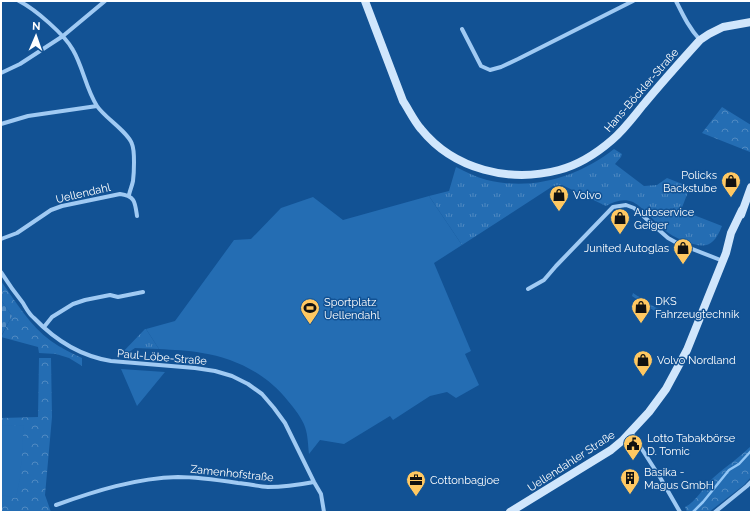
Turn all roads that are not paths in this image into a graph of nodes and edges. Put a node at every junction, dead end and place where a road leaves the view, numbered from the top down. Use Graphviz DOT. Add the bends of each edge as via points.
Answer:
graph roads {
  1 [pos="19,1"];
  2 [pos="106,1"];
  3 [pos="365,1"];
  4 [pos="633,1"];
  5 [pos="676,1"];
  6 [pos="751,22"];
  7 [pos="742,24"];
  8 [pos="751,28"];
  9 [pos="462,29"];
  10 [pos="63,36"];
  11 [pos="700,40"];
  12 [pos="1,73"];
  13 [pos="97,106"];
  14 [pos="1,124"];
  15 [pos="751,187"];
  16 [pos="129,195"];
  17 [pos="137,216"];
  18 [pos="1,239"];
  19 [pos="724,257"];
  20 [pos="1,272"];
  21 [pos="528,289"];
  22 [pos="143,292"];
  23 [pos="44,327"];
  24 [pos="631,432"];
  25 [pos="314,482"];
  26 [pos="751,482"];
  27 [pos="56,505"];
  28 [pos="324,512"];
  29 [pos="510,512"];
  30 [pos="680,512"];
  31 [pos="715,512"];
  1 -- 10 [label="street"];
  2 -- 10 [label="street"];
  3 -- 11 [label="street, Hans-Böckler-Straße" via="404,100 421,129 451,155 471,166 519,175 560,170 602,148 614,139"];
  4 -- 9 [label="street" via="518,59 490,70 481,66"];
  5 -- 11 [label="street" via="688,25"];
  6 -- 7 [label="street, Hans-Böckler-Straße"];
  7 -- 8 [label="street"];
  7 -- 11 [label="street, Hans-Böckler-Straße" via="723,27"];
  10 -- 12 [label="street" via="20,64"];
  10 -- 13 [label="street" via="73,50"];
  13 -- 14 [label="street" via="28,116"];
  13 -- 16 [label="street" via="132,144 133,179"];
  15 -- 19 [label="street, Uellendahler Straße" via="731,233"];
  16 -- 17 [label="street" via="134,201"];
  16 -- 18 [label="street, Uellendahl" via="120,194 62,206 51,210 17,233"];
  19 -- 21 [label="street" via="676,243 626,204 613,207 544,280"];
  19 -- 24 [label="street, Uellendahler Straße" via="687,350 672,380 650,412"];
  20 -- 23 [label="street" via="33,317"];
  22 -- 23 [label="street" via="118,297 110,295 73,304 52,317"];
  23 -- 25 [label="street, Paul-Löbe-Straße" via="61,342 88,356 111,361 208,370 232,376 248,384 262,394 285,423"];
  24 -- 29 [label="street, Uellendahler Straße" via="611,450"];
  24 -- 30 [label="street"];
  25 -- 27 [label="street, Zamenhofstraße" via="267,487 178,477 124,484"];
  25 -- 28 [label="street, Paul-Löbe-Straße" via="321,494"];
  26 -- 31 [label="street"];
}
